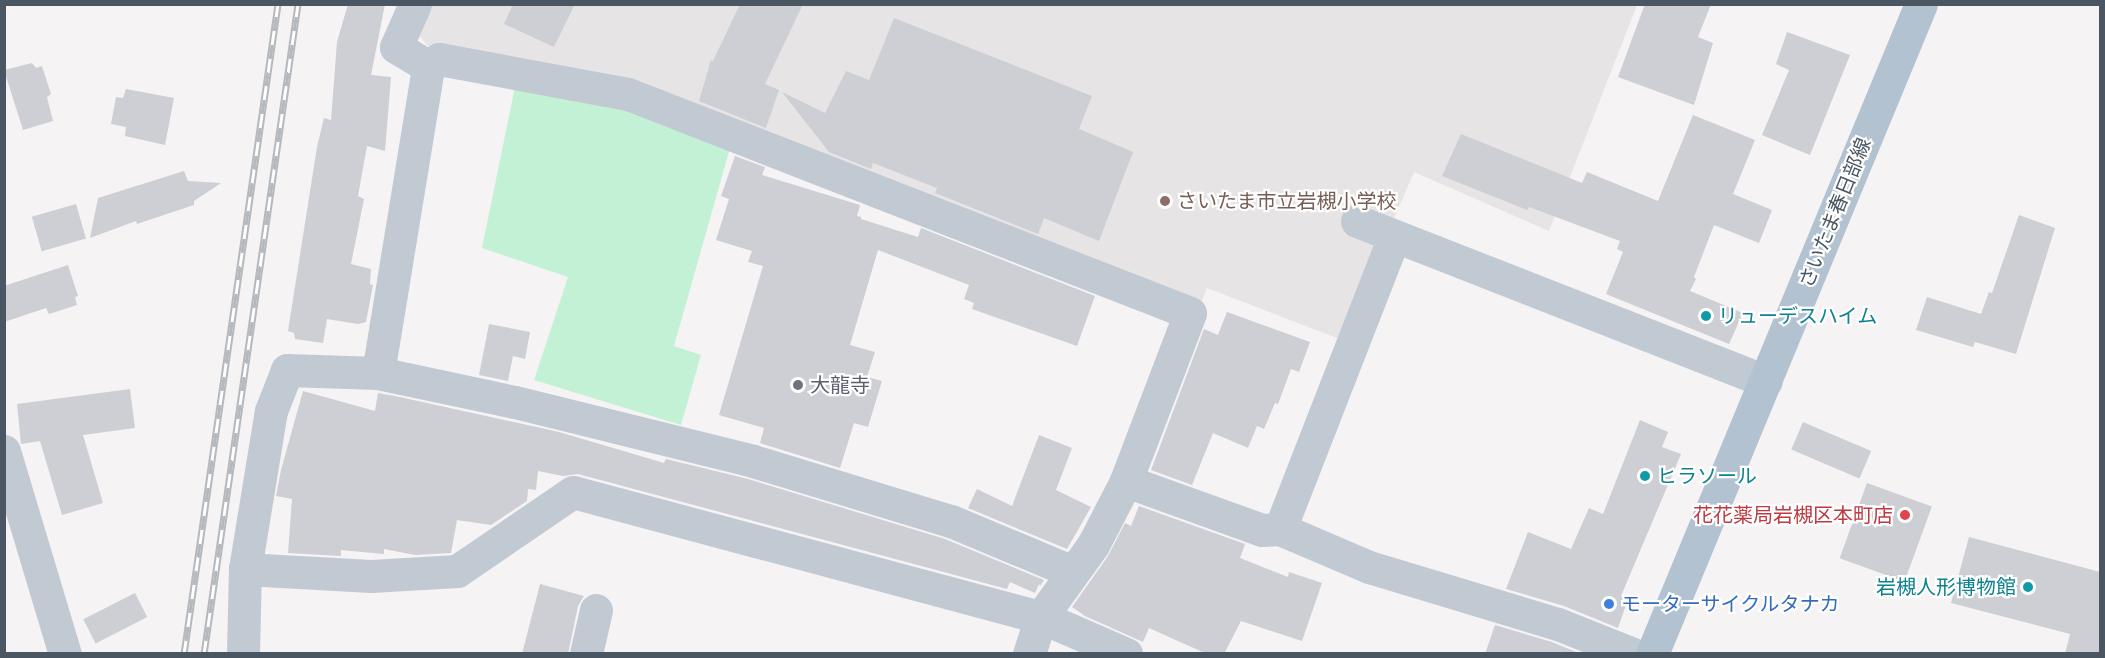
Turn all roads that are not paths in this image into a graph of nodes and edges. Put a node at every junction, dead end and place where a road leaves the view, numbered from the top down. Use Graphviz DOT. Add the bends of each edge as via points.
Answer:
graph roads {
  1 [pos="415,4"];
  2 [pos="1921,4"];
  3 [pos="428,66"];
  4 [pos="1357,221"];
  5 [pos="1394,236"];
  6 [pos="378,373"];
  7 [pos="1766,381"];
  8 [pos="4,451"];
  9 [pos="1126,481"];
  10 [pos="1280,529"];
  11 [pos="245,569"];
  12 [pos="1073,572"];
  13 [pos="596,610"];
  14 [pos="1041,617"];
  15 [pos="65,654"];
  16 [pos="243,654"];
  17 [pos="586,654"];
  18 [pos="1029,654"];
  19 [pos="1126,654"];
  20 [pos="1633,654"];
  21 [pos="1653,654"];
  1 -- 3 [label="street" via="396,47"];
  2 -- 7 [label="main road, さいたま春日部線"];
  3 -- 6 [label="street"];
  3 -- 9 [label="street" via="439,59 628,94 1191,313"];
  4 -- 5 [label="street"];
  5 -- 7 [label="street"];
  5 -- 10 [label="street"];
  6 -- 11 [label="street" via="287,370 271,411"];
  6 -- 12 [label="street" via="515,402 753,461 951,521"];
  7 -- 21 [label="main road, さいたま春日部線"];
  8 -- 15 [label="street"];
  9 -- 10 [label="street" via="1262,530"];
  9 -- 12 [label="street" via="1093,545"];
  10 -- 20 [label="street" via="1369,567 1558,624"];
  11 -- 14 [label="street" via="371,576 457,571 573,492"];
  11 -- 16 [label="street"];
  12 -- 14 [label="street"];
  13 -- 17 [label="street"];
  14 -- 18 [label="street"];
  14 -- 19 [label="street"];
}
